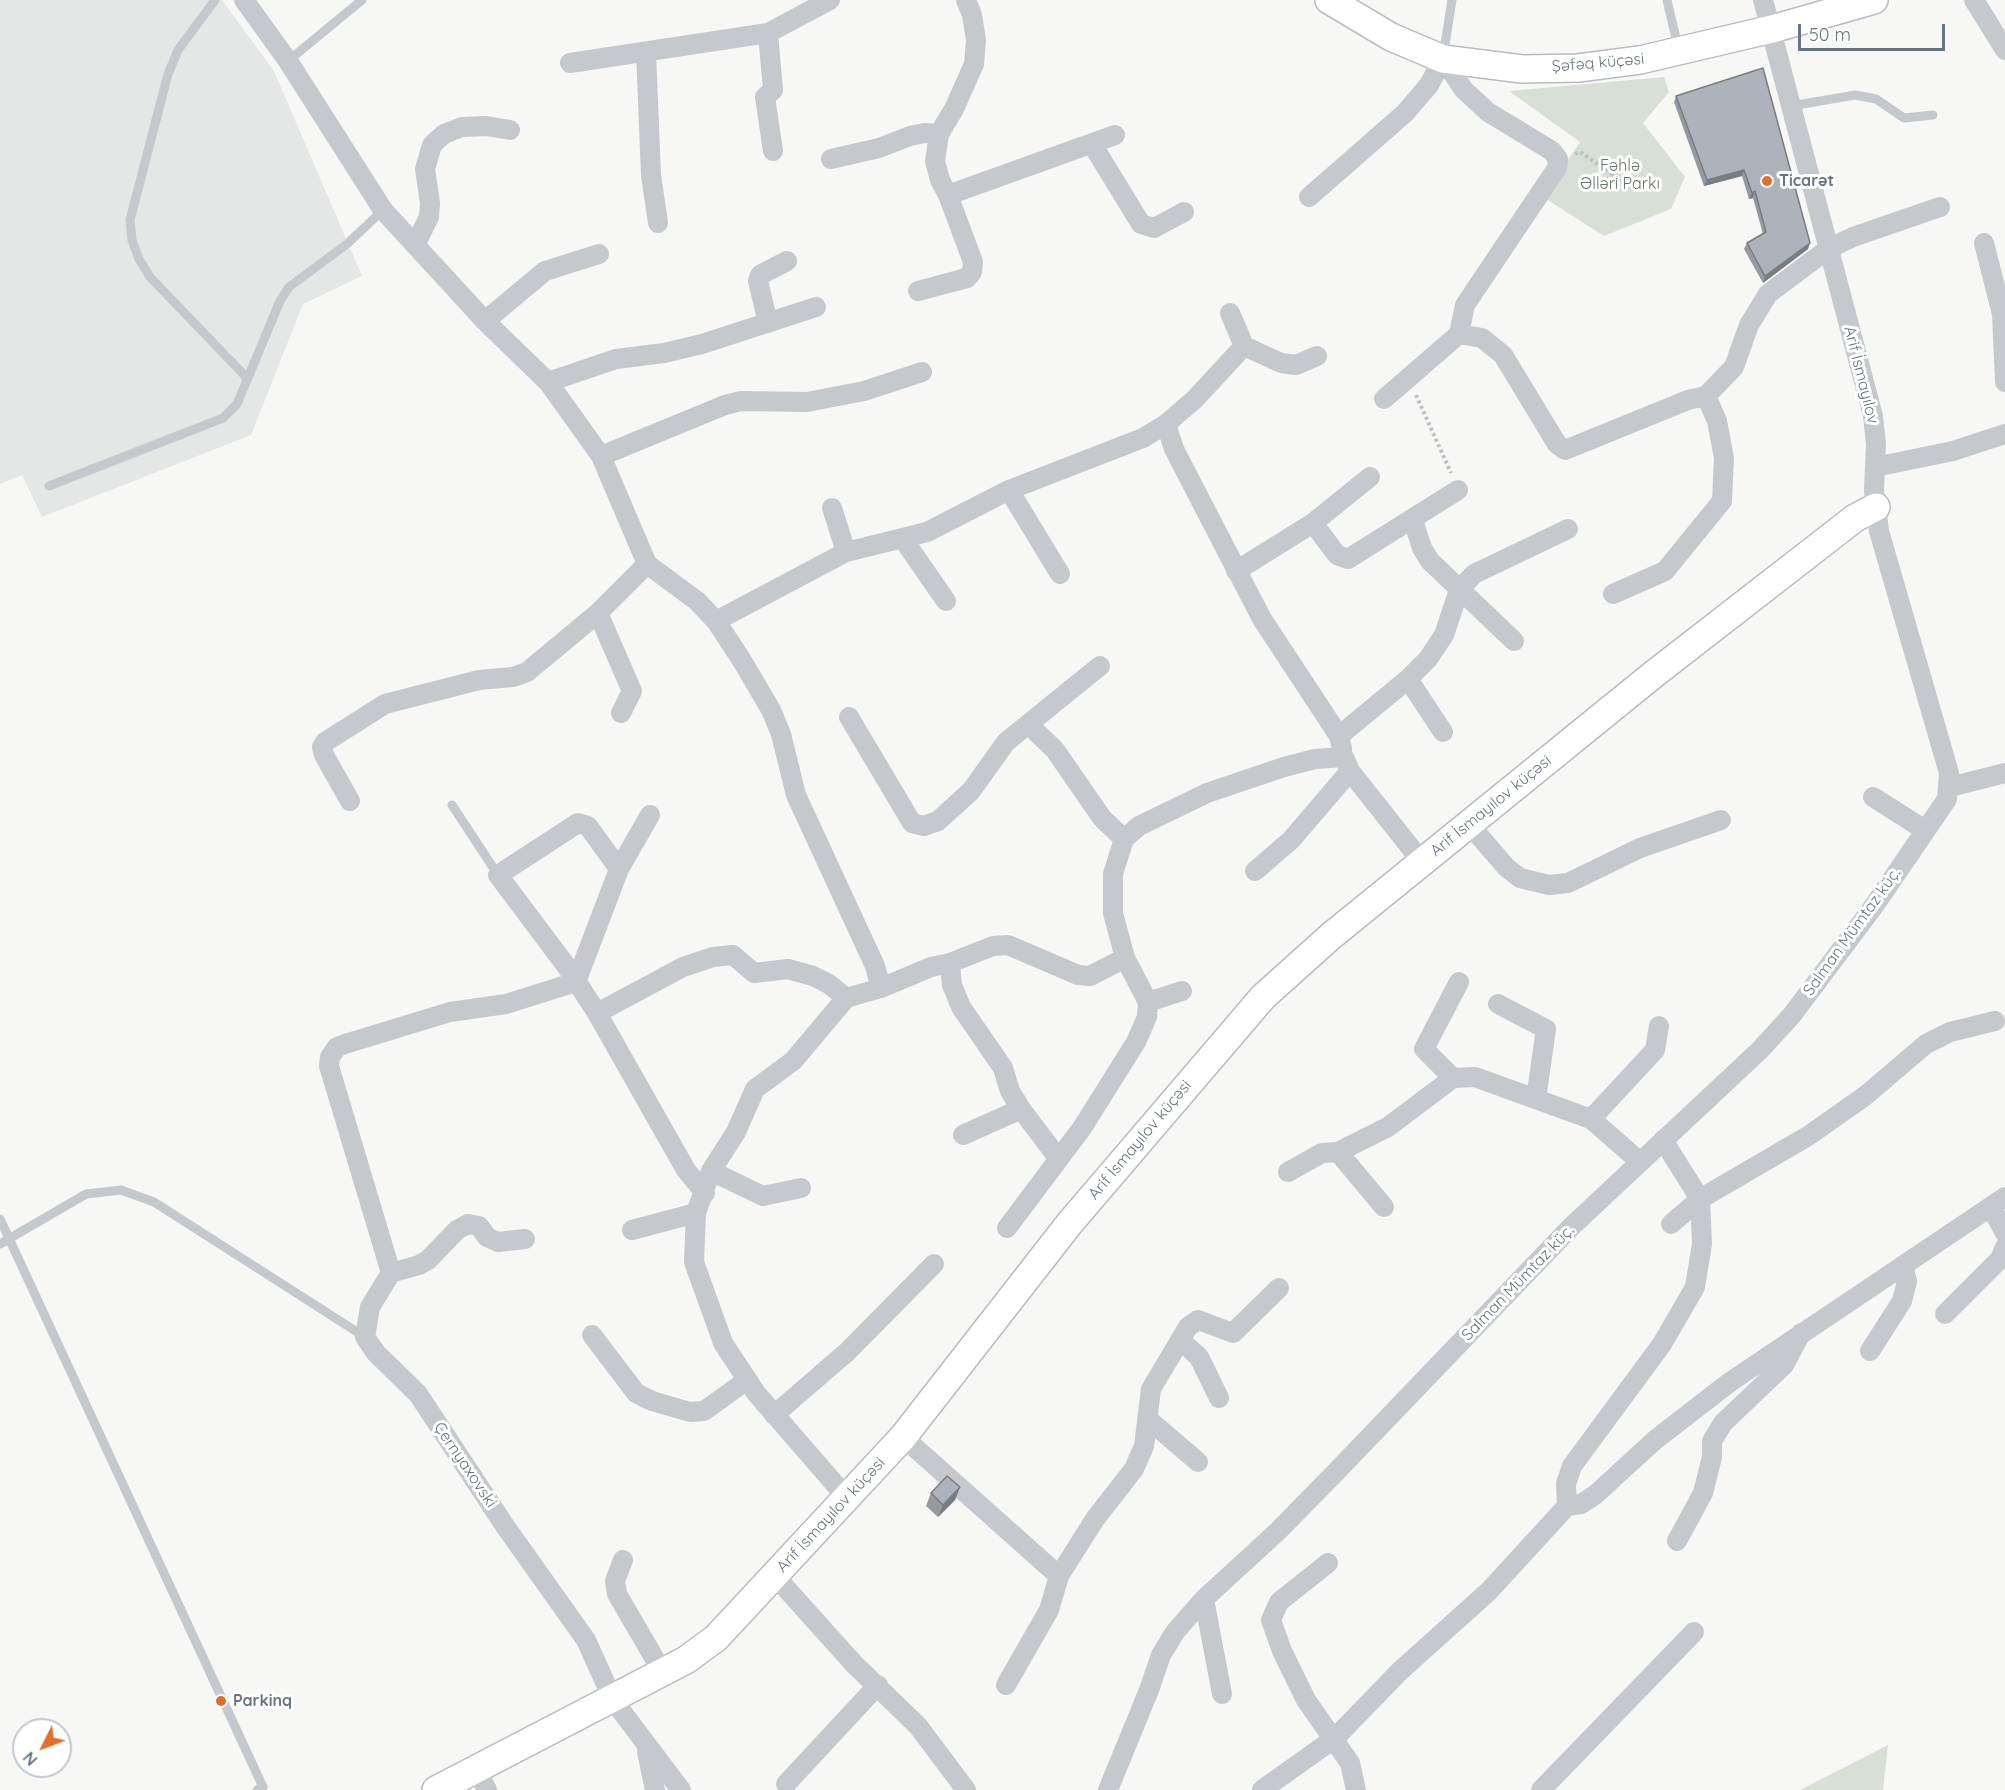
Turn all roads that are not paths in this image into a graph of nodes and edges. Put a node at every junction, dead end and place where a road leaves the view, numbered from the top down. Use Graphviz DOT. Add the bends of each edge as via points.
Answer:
graph roads {
  1 [pos="215,0"];
  2 [pos="244,0"];
  3 [pos="362,0"];
  4 [pos="830,0"];
  5 [pos="966,0"];
  6 [pos="1329,0"];
  7 [pos="1452,0"];
  8 [pos="1667,0"];
  9 [pos="1763,0"];
  10 [pos="1874,0"];
  11 [pos="1974,0"];
  12 [pos="1772,29"];
  13 [pos="768,33"];
  14 [pos="2005,50"];
  15 [pos="646,52"];
  16 [pos="1680,52"];
  17 [pos="1443,59"];
  18 [pos="288,62"];
  19 [pos="570,63"];
  20 [pos="1791,106"];
  21 [pos="1933,115"];
  22 [pos="510,130"];
  23 [pos="939,134"];
  24 [pos="1115,135"];
  25 [pos="1092,144"];
  26 [pos="773,151"];
  27 [pos="831,159"];
  28 [pos="948,195"];
  29 [pos="1309,197"];
  30 [pos="1940,207"];
  31 [pos="383,210"];
  32 [pos="1184,212"];
  33 [pos="658,223"];
  34 [pos="1984,243"];
  35 [pos="415,245"];
  36 [pos="1828,249"];
  37 [pos="599,254"];
  38 [pos="787,261"];
  39 [pos="918,291"];
  40 [pos="816,307"];
  41 [pos="1230,313"];
  42 [pos="486,321"];
  43 [pos="768,323"];
  44 [pos="1459,334"];
  45 [pos="1244,346"];
  46 [pos="1317,356"];
  47 [pos="922,372"];
  48 [pos="247,378"];
  49 [pos="548,382"];
  50 [pos="2005,382"];
  51 [pos="1706,396"];
  52 [pos="1384,399"];
  53 [pos="1166,424"];
  54 [pos="2005,434"];
  55 [pos="601,456"];
  56 [pos="1875,467"];
  57 [pos="1370,477"];
  58 [pos="49,486"];
  59 [pos="1009,490"];
  60 [pos="1458,490"];
  61 [pos="1876,507"];
  62 [pos="832,508"];
  63 [pos="1413,520"];
  64 [pos="1313,523"];
  65 [pos="1568,529"];
  66 [pos="903,539"];
  67 [pos="846,552"];
  68 [pos="647,564"];
  69 [pos="1236,571"];
  70 [pos="1060,574"];
  71 [pos="1459,590"];
  72 [pos="1613,594"];
  73 [pos="946,601"];
  74 [pos="598,613"];
  75 [pos="716,621"];
  76 [pos="1514,641"];
  77 [pos="1100,666"];
  78 [pos="1408,679"];
  79 [pos="621,713"];
  80 [pos="849,717"];
  81 [pos="1028,724"];
  82 [pos="1443,732"];
  83 [pos="1339,736"];
  84 [pos="1347,764"];
  85 [pos="2005,773"];
  86 [pos="1950,788"];
  87 [pos="1873,797"];
  88 [pos="350,801"];
  89 [pos="452,805"];
  90 [pos="650,815"];
  91 [pos="1721,820"];
  92 [pos="1470,824"];
  93 [pos="1925,830"];
  94 [pos="1124,839"];
  95 [pos="1422,862"];
  96 [pos="619,869"];
  97 [pos="1255,871"];
  98 [pos="498,875"];
  99 [pos="1125,958"];
  100 [pos="950,963"];
  101 [pos="576,982"];
  102 [pos="1459,982"];
  103 [pos="881,988"];
  104 [pos="1182,991"];
  105 [pos="846,998"];
  106 [pos="1148,1002"];
  107 [pos="1498,1004"];
  108 [pos="597,1013"];
  109 [pos="1995,1020"];
  110 [pos="1659,1026"];
  111 [pos="1453,1078"];
  112 [pos="1536,1099"];
  113 [pos="1022,1109"];
  114 [pos="1591,1119"];
  115 [pos="963,1135"];
  116 [pos="1663,1140"];
  117 [pos="1338,1152"];
  118 [pos="1058,1158"];
  119 [pos="1639,1161"];
  120 [pos="711,1171"];
  121 [pos="1288,1172"];
  122 [pos="801,1188"];
  123 [pos="705,1193"];
  124 [pos="1700,1199"];
  125 [pos="1998,1202"];
  126 [pos="1384,1207"];
  127 [pos="696,1213"];
  128 [pos="0,1219"];
  129 [pos="1671,1224"];
  130 [pos="1006,1228"];
  131 [pos="632,1230"];
  132 [pos="2005,1233"];
  133 [pos="9,1239"];
  134 [pos="525,1239"];
  135 [pos="0,1244"];
  136 [pos="2005,1247"];
  137 [pos="934,1264"];
  138 [pos="1903,1266"];
  139 [pos="391,1273"];
  140 [pos="1279,1288"];
  141 [pos="1945,1314"];
  142 [pos="1802,1330"];
  143 [pos="592,1335"];
  144 [pos="365,1337"];
  145 [pos="1180,1340"];
  146 [pos="1870,1351"];
  147 [pos="747,1380"];
  148 [pos="1219,1398"];
  149 [pos="774,1415"];
  150 [pos="1148,1419"];
  151 [pos="903,1437"];
  152 [pos="1198,1461"];
  153 [pos="847,1498"];
  154 [pos="1567,1506"];
  155 [pos="1677,1541"];
  156 [pos="622,1560"];
  157 [pos="1328,1563"];
  158 [pos="776,1576"];
  159 [pos="1059,1576"];
  160 [pos="1204,1599"];
  161 [pos="1694,1632"];
  162 [pos="663,1673"];
  163 [pos="878,1685"];
  164 [pos="1006,1685"];
  165 [pos="1222,1694"];
  166 [pos="613,1700"];
  167 [pos="1335,1738"];
  168 [pos="646,1745"];
  169 [pos="482,1780"];
  170 [pos="786,1784"];
  171 [pos="261,1789"];
  172 [pos="436,1790"];
  173 [pos="655,1790"];
  174 [pos="681,1790"];
  175 [pos="966,1790"];
  176 [pos="1108,1790"];
  177 [pos="1262,1790"];
  178 [pos="1356,1790"];
  179 [pos="1541,1790"];
  1 -- 48 [label="lane" via="178,50 168,74 130,219 132,240 150,277"];
  2 -- 18 [label="street"];
  3 -- 18 [label="lane"];
  4 -- 13 [label="street"];
  5 -- 23 [label="street" via="976,40 974,64"];
  6 -- 17 [label="street, Şəfəq küçəsi" via="1391,38"];
  7 -- 17 [label="lane"];
  8 -- 16 [label="lane"];
  9 -- 12 [label="street, Arif İsmayılov"];
  10 -- 12 [label="street, Şəfəq küçəsi"];
  11 -- 14 [label="street"];
  12 -- 16 [label="street, Şəfəq küçəsi"];
  12 -- 20 [label="street, Arif İsmayılov"];
  13 -- 15 [label="street"];
  13 -- 26 [label="street" via="773,90 765,97"];
  15 -- 19 [label="street"];
  15 -- 33 [label="street" via="651,175"];
  16 -- 17 [label="street, Şəfəq küçəsi" via="1578,68 1522,69"];
  17 -- 29 [label="street" via="1429,85 1405,113"];
  17 -- 44 [label="street" via="1464,90 1488,112 1552,151 1558,159 1557,168 1465,305"];
  18 -- 31 [label="street"];
  20 -- 21 [label="lane" via="1855,95 1876,99 1904,118"];
  20 -- 36 [label="street, Arif İsmayılov"];
  22 -- 35 [label="street" via="462,127 444,134 432,146 425,169 429,217"];
  23 -- 27 [label="street" via="910,136"];
  23 -- 28 [label="street" via="935,161"];
  24 -- 25 [label="street"];
  25 -- 28 [label="street"];
  25 -- 32 [label="street" via="1141,224 1154,228"];
  28 -- 39 [label="street" via="973,262 972,272 967,278"];
  30 -- 36 [label="street"];
  31 -- 35 [label="street"];
  31 -- 48 [label="lane" via="347,244 290,287 280,301"];
  34 -- 50 [label="street" via="2002,314"];
  35 -- 42 [label="street"];
  36 -- 51 [label="street" via="1767,294 1749,325 1734,367"];
  36 -- 56 [label="street, Arif İsmayılov" via="1873,416"];
  37 -- 42 [label="street" via="545,272"];
  38 -- 43 [label="street" via="760,274 758,281"];
  40 -- 43 [label="street"];
  41 -- 45 [label="street"];
  42 -- 49 [label="street"];
  43 -- 49 [label="street" via="664,353 616,359"];
  44 -- 51 [label="street" via="1482,338 1503,355 1557,444 1565,450"];
  44 -- 52 [label="street"];
  45 -- 46 [label="street" via="1281,363 1296,365"];
  45 -- 53 [label="street"];
  47 -- 55 [label="street" via="864,391 807,402 741,401"];
  48 -- 58 [label="lane" via="237,404 223,418"];
  49 -- 55 [label="street"];
  51 -- 72 [label="street" via="1718,421 1724,459 1722,501 1665,571"];
  53 -- 59 [label="street" via="1143,438"];
  53 -- 69 [label="street" via="1174,449"];
  54 -- 56 [label="street" via="1953,451"];
  55 -- 68 [label="street"];
  56 -- 61 [label="street, Arif İsmayılov"];
  57 -- 64 [label="street"];
  59 -- 66 [label="street" via="927,532"];
  59 -- 70 [label="street"];
  60 -- 63 [label="street"];
  61 -- 86 [label="street, Arif İsmayılov" via="1879,531 1949,773"];
  61 -- 92 [label="street, Arif İsmayılov küçəsi" via="1855,518 1740,606"];
  62 -- 67 [label="street"];
  63 -- 64 [label="street" via="1348,559 1337,555"];
  63 -- 71 [label="street" via="1430,561"];
  64 -- 69 [label="street"];
  65 -- 71 [label="street" via="1474,574"];
  66 -- 67 [label="street"];
  66 -- 73 [label="street"];
  67 -- 75 [label="street"];
  68 -- 74 [label="street"];
  68 -- 75 [label="street"];
  69 -- 83 [label="street" via="1279,647"];
  71 -- 76 [label="street"];
  71 -- 78 [label="street" via="1444,635"];
  74 -- 79 [label="street" via="632,691"];
  74 -- 88 [label="street" via="527,672 385,704 325,742 324,755"];
  75 -- 103 [label="street" via="771,710 796,795 875,966"];
  77 -- 81 [label="street"];
  78 -- 82 [label="street"];
  78 -- 83 [label="street"];
  80 -- 81 [label="street" via="912,824 924,826 938,821 971,792 1006,742"];
  81 -- 94 [label="street" via="1054,750 1102,818"];
  83 -- 84 [label="street"];
  84 -- 94 [label="street" via="1315,759 1284,767 1207,793 1140,826"];
  84 -- 95 [label="street"];
  84 -- 97 [label="street" via="1291,840"];
  85 -- 86 [label="street"];
  86 -- 93 [label="street, Salman Mümtaz küç." via="1947,799"];
  87 -- 93 [label="street"];
  89 -- 98 [label="lane"];
  90 -- 96 [label="street"];
  91 -- 92 [label="street" via="1640,848 1568,883 1550,885 1520,878"];
  92 -- 95 [label="street, Arif İsmayılov küçəsi"];
  93 -- 116 [label="street, Salman Mümtaz küç." via="1792,1015 1745,1065"];
  94 -- 99 [label="street" via="1113,874 1113,913"];
  95 -- 151 [label="street, Arif İsmayılov küçəsi" via="1263,997 1069,1224"];
  96 -- 98 [label="street" via="588,826 578,823"];
  96 -- 101 [label="street"];
  98 -- 101 [label="street"];
  99 -- 100 [label="street" via="1089,976 1008,945 993,946"];
  99 -- 106 [label="street"];
  100 -- 103 [label="street"];
  100 -- 113 [label="street" via="952,985 961,1007 1004,1068 1010,1091"];
  101 -- 108 [label="street"];
  101 -- 139 [label="street" via="506,1004 450,1012 345,1044 330,1057 329,1066"];
  102 -- 111 [label="street" via="1424,1049"];
  103 -- 105 [label="street"];
  104 -- 106 [label="street"];
  105 -- 108 [label="street" via="813,976 788,969 754,973 732,955 683,967"];
  105 -- 120 [label="street" via="793,1061 755,1089 736,1132"];
  106 -- 118 [label="street" via="1147,1017 1136,1042 1082,1128"];
  107 -- 112 [label="street" via="1546,1029"];
  108 -- 123 [label="street" via="686,1170"];
  109 -- 124 [label="street" via="1950,1032 1926,1044 1865,1096 1808,1136"];
  110 -- 114 [label="street" via="1654,1050"];
  111 -- 112 [label="street" via="1475,1077"];
  111 -- 117 [label="street" via="1388,1127"];
  112 -- 114 [label="street"];
  113 -- 115 [label="street"];
  113 -- 118 [label="street"];
  114 -- 119 [label="street"];
  116 -- 119 [label="street, Salman Mümtaz küç."];
  116 -- 124 [label="street"];
  117 -- 121 [label="street" via="1322,1153"];
  117 -- 126 [label="street"];
  118 -- 130 [label="street"];
  119 -- 160 [label="street, Salman Mümtaz küç." via="1277,1532"];
  120 -- 122 [label="street" via="762,1196"];
  120 -- 123 [label="street"];
  123 -- 127 [label="street"];
  124 -- 129 [label="street"];
  124 -- 154 [label="street" via="1702,1244 1695,1287 1662,1344 1572,1466 1566,1484"];
  125 -- 132 [label="street"];
  125 -- 138 [label="street"];
  127 -- 131 [label="street"];
  127 -- 147 [label="street" via="694,1262 723,1343"];
  128 -- 133 [label="lane"];
  133 -- 135 [label="lane"];
  133 -- 144 [label="lane" via="86,1194 120,1190 154,1202"];
  133 -- 171 [label="lane"];
  134 -- 139 [label="street" via="498,1242 487,1237 479,1226 468,1224 428,1260"];
  136 -- 141 [label="street" via="2000,1259"];
  137 -- 149 [label="street" via="847,1352"];
  138 -- 142 [label="street"];
  138 -- 146 [label="street" via="1907,1281 1902,1301"];
  139 -- 144 [label="street" via="370,1306"];
  140 -- 145 [label="street" via="1233,1333 1198,1320"];
  142 -- 154 [label="street" via="1655,1440 1595,1495 1581,1504"];
  142 -- 155 [label="street" via="1784,1365 1723,1423 1712,1442 1702,1493"];
  143 -- 147 [label="street" via="636,1393 651,1401 690,1412 704,1411"];
  144 -- 166 [label="street, Çernyaxovski" via="418,1394 586,1640"];
  145 -- 148 [label="street" via="1199,1357"];
  145 -- 150 [label="street" via="1152,1389"];
  147 -- 149 [label="street"];
  149 -- 153 [label="street"];
  150 -- 152 [label="street"];
  150 -- 159 [label="street" via="1144,1446 1134,1469 1095,1519"];
  151 -- 153 [label="street, Arif İsmayılov küçəsi"];
  151 -- 159 [label="street"];
  153 -- 158 [label="street, Arif İsmayılov küçəsi"];
  154 -- 167 [label="street" via="1489,1591 1400,1671"];
  156 -- 162 [label="street" via="615,1581 617,1594"];
  157 -- 167 [label="street" via="1279,1602 1272,1620 1306,1700"];
  158 -- 162 [label="street, Arif İsmayılov küçəsi" via="716,1638"];
  158 -- 163 [label="street" via="854,1664"];
  159 -- 164 [label="street" via="1049,1610"];
  160 -- 165 [label="street"];
  160 -- 176 [label="street, Salman Mümtaz küç." via="1161,1655"];
  161 -- 179 [label="street"];
  162 -- 166 [label="street, Arif İsmayılov küçəsi"];
  163 -- 170 [label="street"];
  163 -- 175 [label="street" via="918,1726"];
  166 -- 168 [label="street, Çernyaxovski"];
  166 -- 169 [label="street, Arif İsmayılov küçəsi"];
  167 -- 177 [label="street"];
  167 -- 178 [label="street" via="1350,1763"];
  168 -- 173 [label="street"];
  168 -- 174 [label="street, Çernyaxovski"];
  169 -- 172 [label="street, Arif İsmayılov küçəsi"];
}
